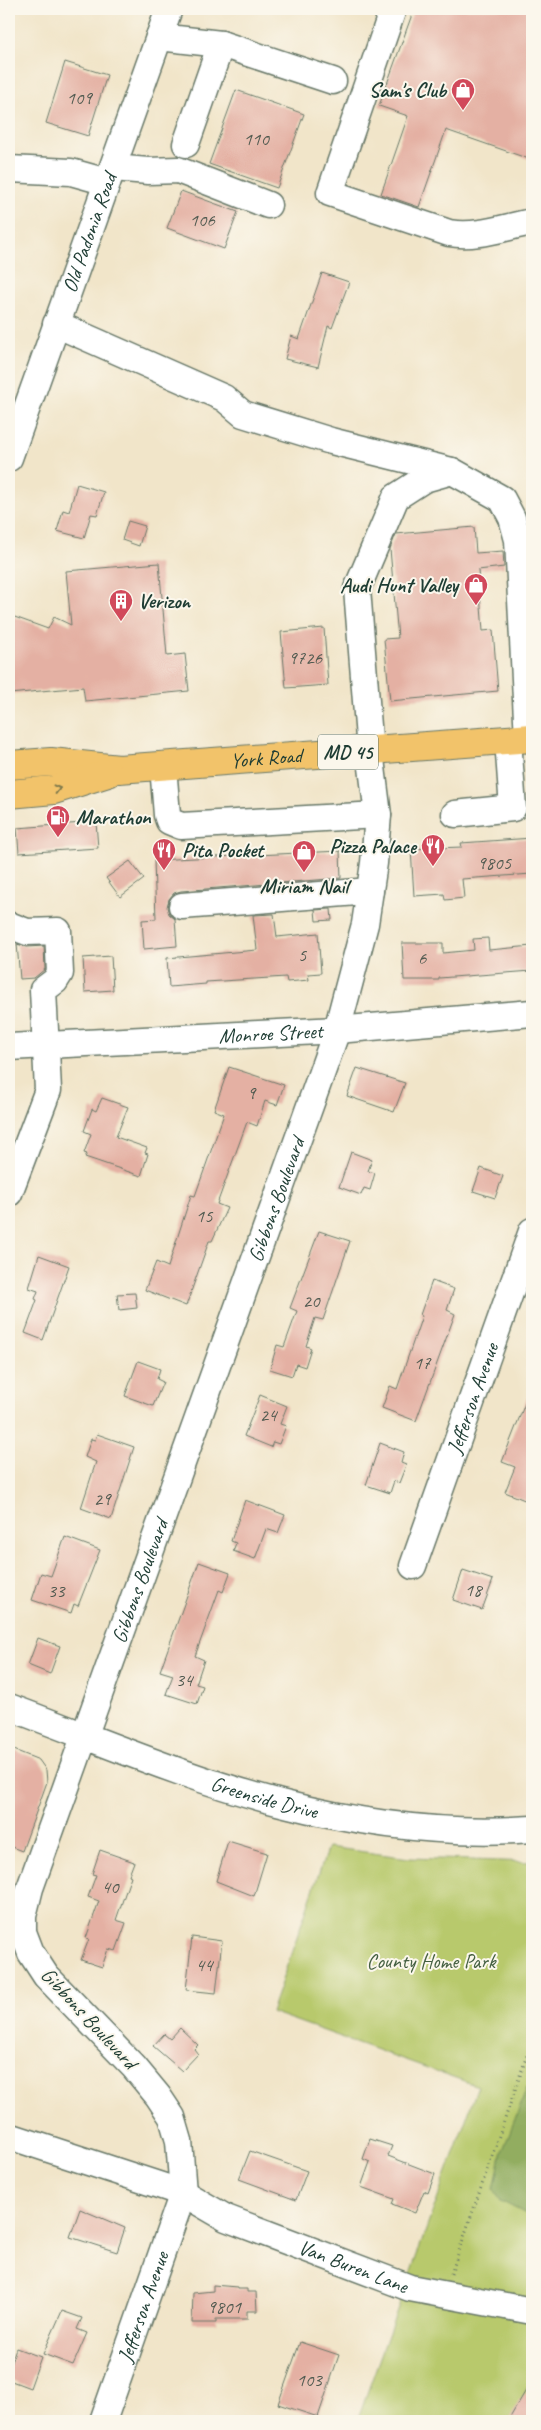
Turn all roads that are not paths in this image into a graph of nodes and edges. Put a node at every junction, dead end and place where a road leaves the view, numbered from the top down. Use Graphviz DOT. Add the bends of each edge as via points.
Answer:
graph roads {
  1 [pos="169,9"];
  2 [pos="392,9"];
  3 [pos="159,36"];
  4 [pos="220,44"];
  5 [pos="333,81"];
  6 [pos="186,144"];
  7 [pos="9,169"];
  8 [pos="110,175"];
  9 [pos="268,205"];
  10 [pos="532,222"];
  11 [pos="56,324"];
  12 [pos="9,458"];
  13 [pos="452,471"];
  14 [pos="523,739"];
  15 [pos="370,751"];
  16 [pos="9,765"];
  17 [pos="163,766"];
  18 [pos="119,769"];
  19 [pos="9,794"];
  20 [pos="522,807"];
  21 [pos="455,814"];
  22 [pos="378,815"];
  23 [pos="370,892"];
  24 [pos="182,906"];
  25 [pos="9,924"];
  26 [pos="532,1012"];
  27 [pos="337,1030"];
  28 [pos="9,1047"];
  29 [pos="47,1047"];
  30 [pos="9,1193"];
  31 [pos="532,1231"];
  32 [pos="413,1566"];
  33 [pos="9,1707"];
  34 [pos="85,1735"];
  35 [pos="532,1829"];
  36 [pos="9,2136"];
  37 [pos="183,2193"];
  38 [pos="532,2311"];
  39 [pos="103,2421"];
  1 -- 3 [label="street, Old Padonia Road"];
  2 -- 10 [label="street" via="330,193 464,236"];
  3 -- 4 [label="street"];
  3 -- 8 [label="street, Old Padonia Road"];
  4 -- 5 [label="street"];
  4 -- 6 [label="street"];
  7 -- 8 [label="street"];
  8 -- 9 [label="street" via="178,170"];
  8 -- 11 [label="street, Old Padonia Road"];
  11 -- 12 [label="street, Old Padonia Road"];
  11 -- 13 [label="street" via="224,398 243,414 331,441"];
  13 -- 14 [label="street" via="502,499 518,540"];
  13 -- 15 [label="street, Gibbons Boulevard" via="424,479 396,497 357,589"];
  14 -- 15 [label="main road, York Road / MD 45"];
  14 -- 20 [label="street"];
  15 -- 17 [label="main road, York Road / MD 45"];
  15 -- 22 [label="street, Gibbons Boulevard"];
  16 -- 18 [label="main road, York Road / MD 45" via="51,762"];
  17 -- 18 [label="main road, York Road / MD 45"];
  17 -- 22 [label="street" via="167,815 169,821 181,826"];
  19 -- 18 [label="main road, York Road / MD 45, one-way" via="54,790"];
  20 -- 21 [label="street"];
  22 -- 23 [label="street, Gibbons Boulevard"];
  23 -- 24 [label="street"];
  23 -- 27 [label="street, Gibbons Boulevard" via="361,942"];
  25 -- 29 [label="street" via="27,932 58,931 60,973 43,990"];
  26 -- 27 [label="street, Monroe Street"];
  27 -- 29 [label="street, Monroe Street"];
  27 -- 34 [label="street, Gibbons Boulevard"];
  28 -- 29 [label="street, Monroe Street"];
  29 -- 30 [label="street" via="48,1090"];
  31 -- 32 [label="street, Jefferson Avenue"];
  33 -- 34 [label="street, Greenside Drive"];
  34 -- 35 [label="street, Greenside Drive" via="249,1794 319,1812 410,1826"];
  34 -- 37 [label="street, Gibbons Boulevard" via="30,1888 23,1916 23,1932 31,1953 46,1976 134,2067 172,2117 179,2141"];
  36 -- 37 [label="street"];
  37 -- 38 [label="street, Van Buren Lane" via="226,2218 410,2288"];
  37 -- 39 [label="street, Jefferson Avenue"];
}
